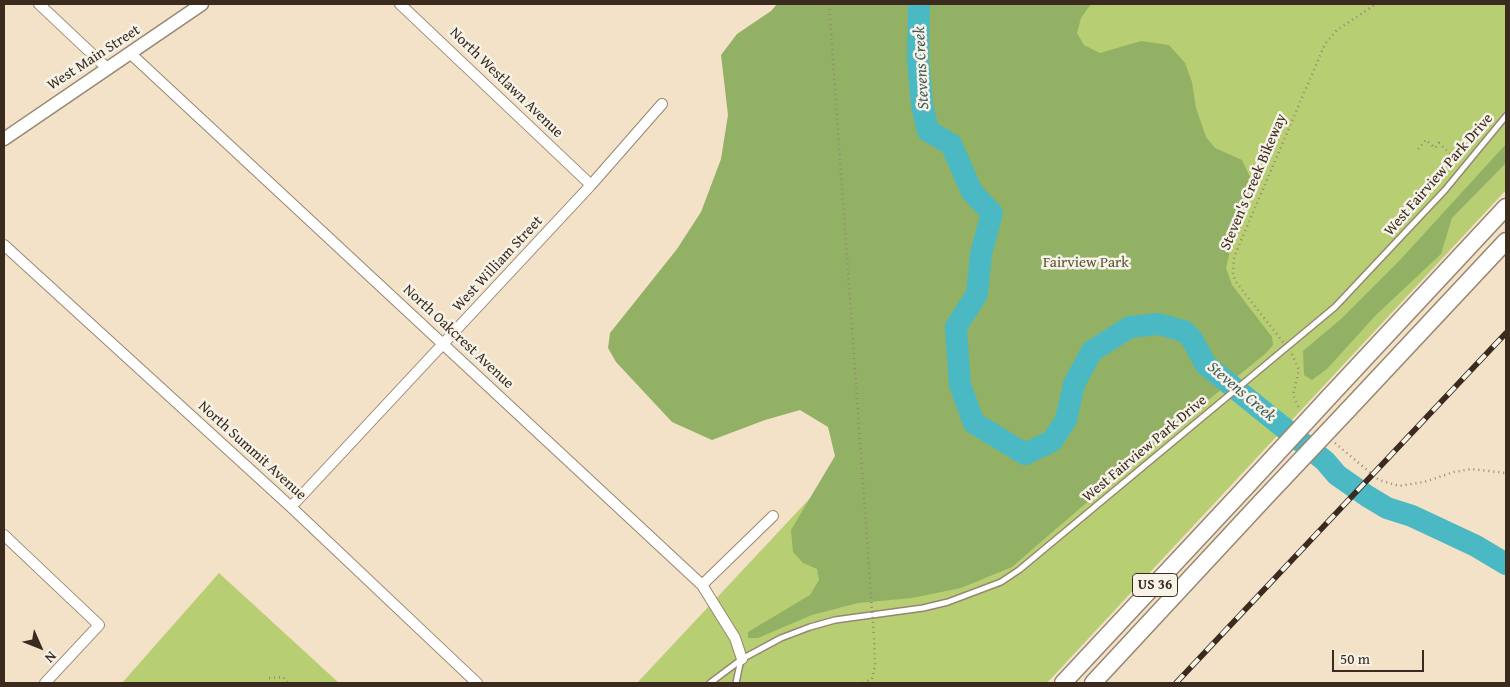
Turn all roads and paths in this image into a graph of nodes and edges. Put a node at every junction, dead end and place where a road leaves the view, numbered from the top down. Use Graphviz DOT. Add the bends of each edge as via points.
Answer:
graph roads {
  1 [pos="39,4"];
  2 [pos="202,4"];
  3 [pos="400,4"];
  4 [pos="829,4"];
  5 [pos="1376,4"];
  6 [pos="132,54"];
  7 [pos="108,69"];
  8 [pos="662,104"];
  9 [pos="1506,116"];
  10 [pos="4,139"];
  11 [pos="1418,149"];
  12 [pos="1465,167"];
  13 [pos="591,185"];
  14 [pos="1506,207"];
  15 [pos="1506,241"];
  16 [pos="4,245"];
  17 [pos="444,344"];
  18 [pos="1287,348"];
  19 [pos="1304,414"];
  20 [pos="1329,437"];
  21 [pos="1506,473"];
  22 [pos="291,507"];
  23 [pos="773,516"];
  24 [pos="4,534"];
  25 [pos="702,585"];
  26 [pos="742,659"];
  27 [pos="269,678"];
  28 [pos="45,683"];
  29 [pos="288,683"];
  30 [pos="477,683"];
  31 [pos="710,683"];
  32 [pos="736,683"];
  33 [pos="863,683"];
  34 [pos="1063,683"];
  35 [pos="1093,683"];
  1 -- 7 [label="street"];
  2 -- 6 [label="street, West Main Street"];
  3 -- 13 [label="street, North Westlawn Avenue"];
  4 -- 33 [label="path, bridge" via="874,636 872,679"];
  5 -- 18 [label="path, Steven's Creek Bikeway" via="1337,30 1325,44 1234,257 1236,282"];
  6 -- 7 [label="street, West Main Street"];
  6 -- 17 [label="street, North Oakcrest Avenue"];
  7 -- 10 [label="street, West Main Street"];
  8 -- 13 [label="street, West William Street"];
  9 -- 12 [label="lane, West Fairview Park Drive"];
  11 -- 12 [label="path" via="1426,140 1435,148 1439,144"];
  12 -- 18 [label="lane, West Fairview Park Drive" via="1358,284"];
  13 -- 17 [label="street, West William Street"];
  14 -- 34 [label="main road, US 36, bridge"];
  15 -- 35 [label="main road, US 36, bridge"];
  16 -- 22 [label="street, North Summit Avenue"];
  17 -- 22 [label="street, West William Street"];
  17 -- 25 [label="street, North Oakcrest Avenue"];
  18 -- 19 [label="path, Steven's Creek Bikeway" via="1299,370 1294,388 1295,402"];
  18 -- 26 [label="lane, West Fairview Park Drive" via="1001,582 931,606 835,620 810,627"];
  20 -- 21 [label="path" via="1379,480 1399,486 1471,469"];
  22 -- 30 [label="street, North Summit Avenue"];
  23 -- 25 [label="street"];
  24 -- 28 [label="street" via="99,625"];
  25 -- 26 [label="street, North Oakcrest Avenue" via="735,638"];
  26 -- 31 [label="lane, West Fairview Park Drive"];
  26 -- 32 [label="lane"];
  27 -- 29 [label="path" via="284,677"];
}
